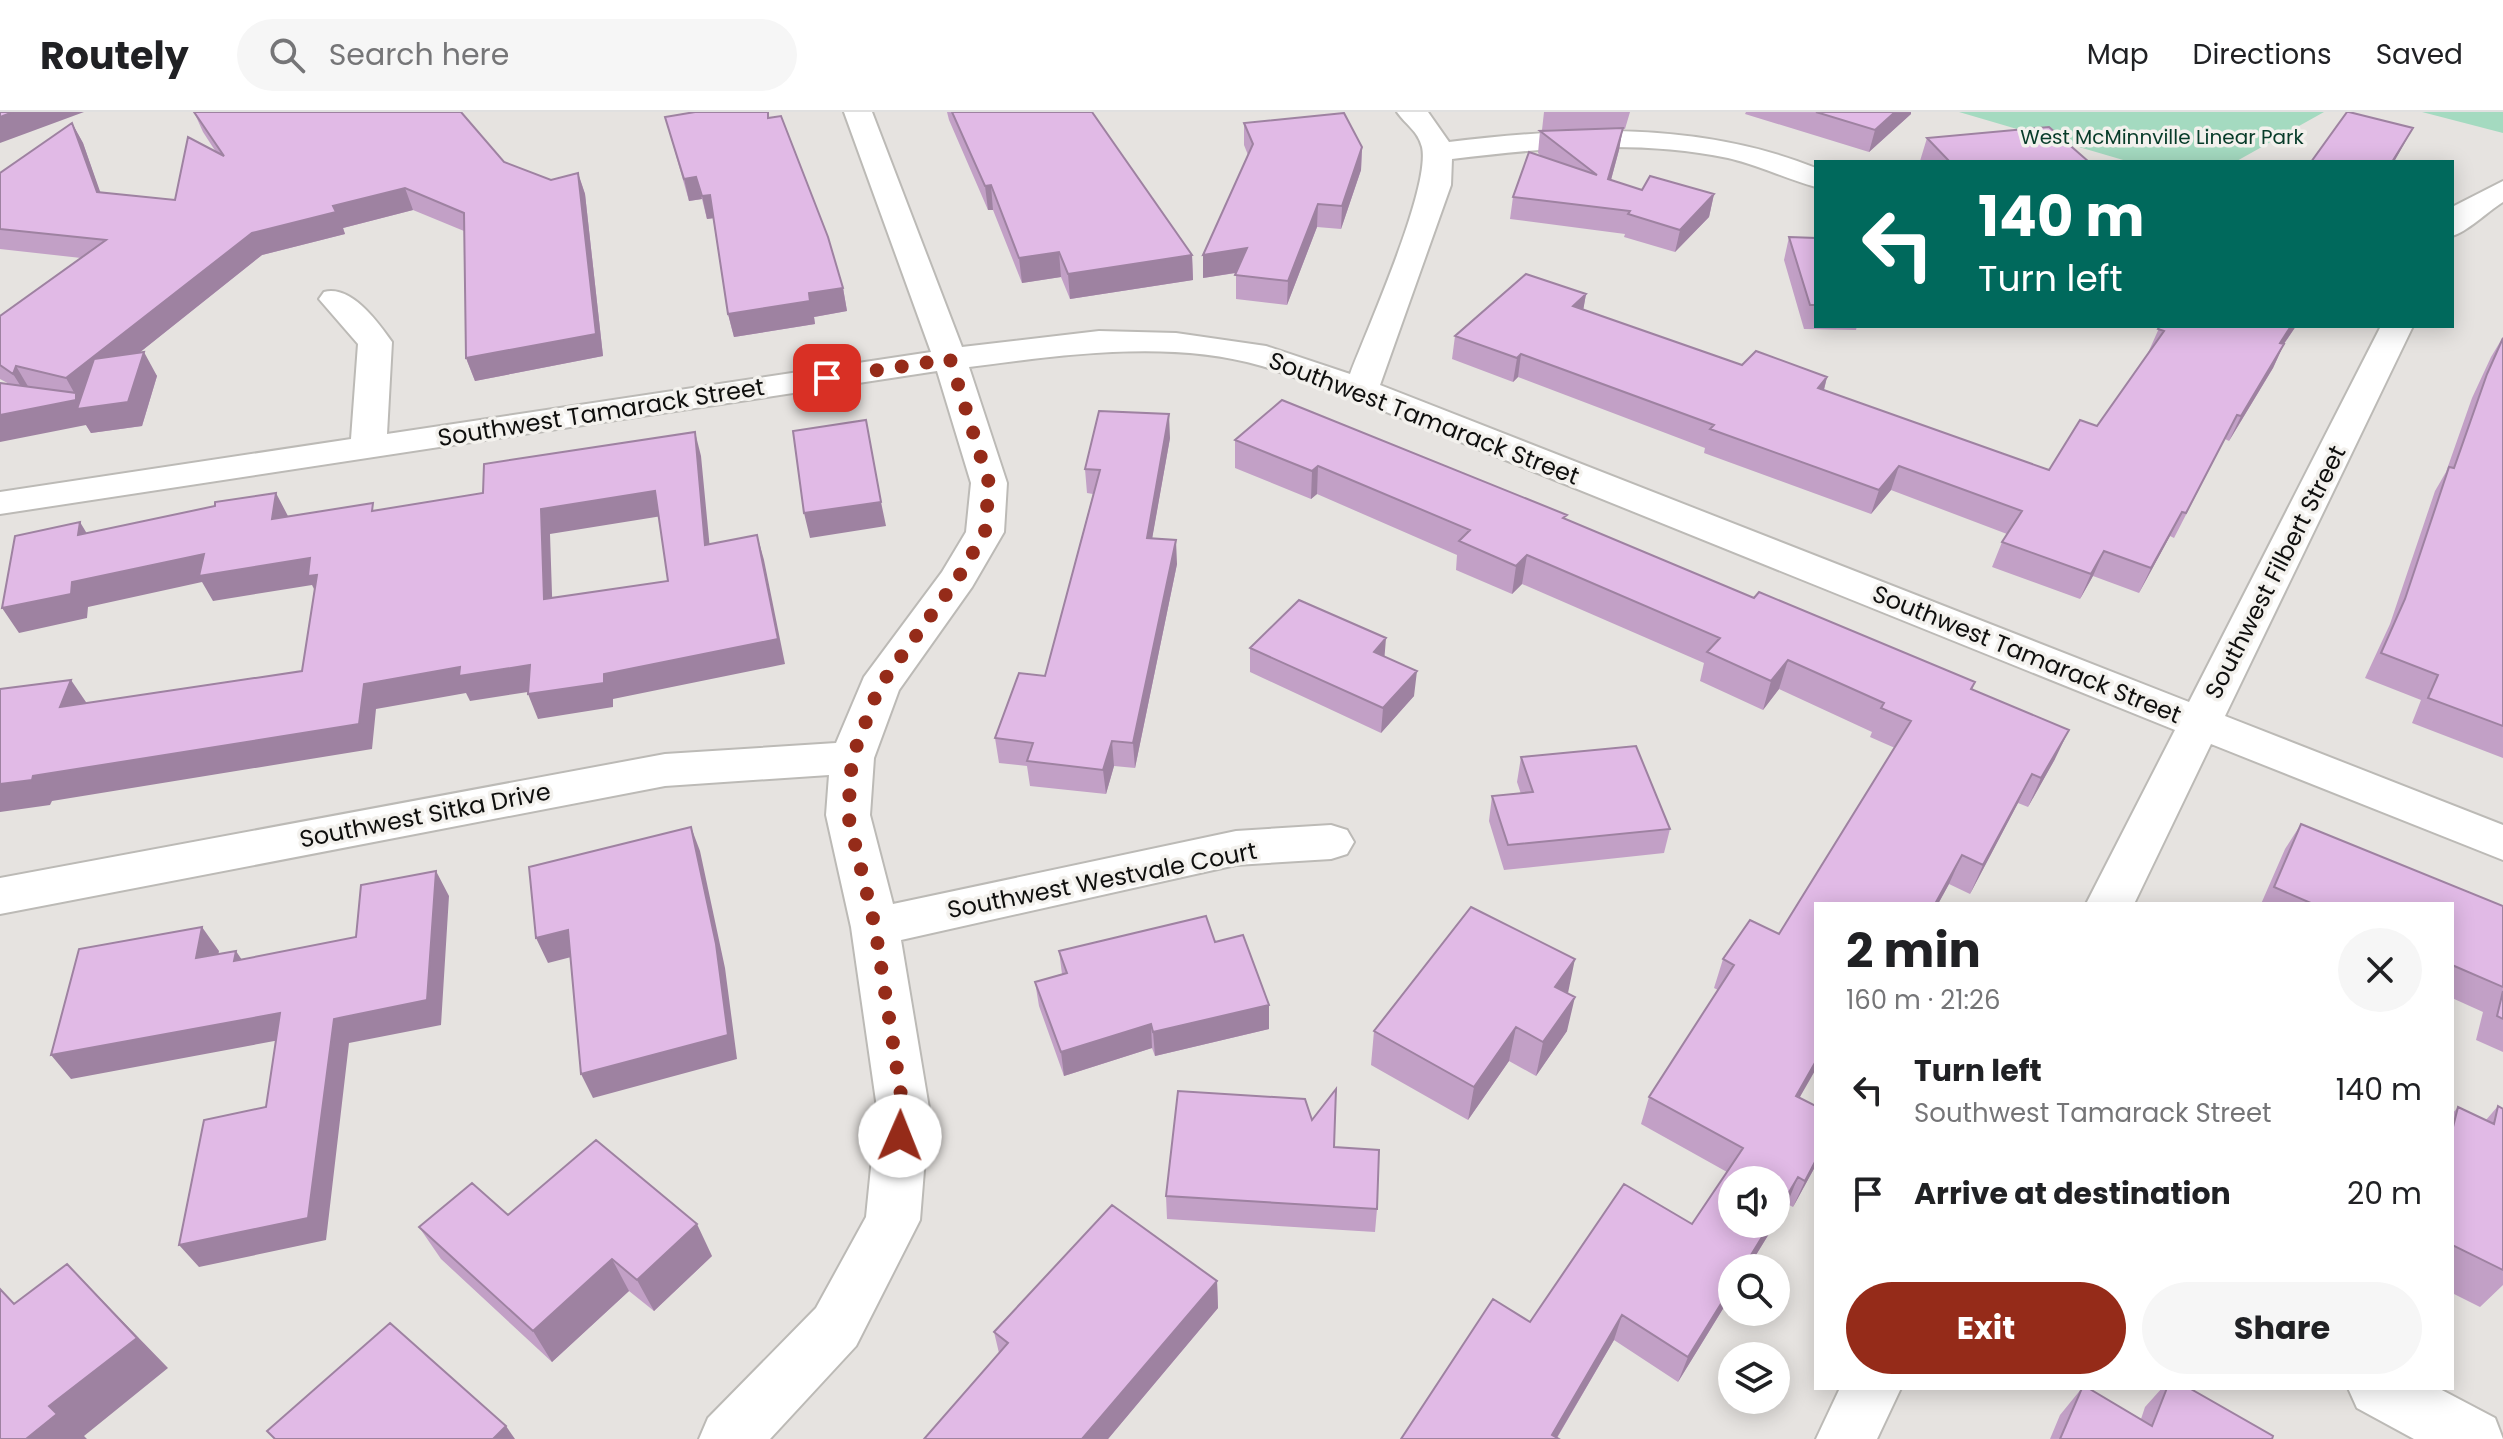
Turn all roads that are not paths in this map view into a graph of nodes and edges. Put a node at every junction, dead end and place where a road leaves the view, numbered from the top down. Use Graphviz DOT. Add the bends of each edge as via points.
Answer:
graph roads {
  1 [pos="858,112"];
  2 [pos="1411,112"];
  3 [pos="1440,152"];
  4 [pos="1814,177"];
  5 [pos="2503,190"];
  6 [pos="2454,225"];
  7 [pos="335,299"];
  8 [pos="2396,328"];
  9 [pos="950,359"];
  10 [pos="1361,390"];
  11 [pos="368,447"];
  12 [pos="0,503"];
  13 [pos="2200,722"];
  14 [pos="852,758"];
  15 [pos="1331,842"];
  16 [pos="2503,843"];
  17 [pos="0,896"];
  18 [pos="2111,902"];
  19 [pos="875,927"];
  20 [pos="1870,1390"];
  21 [pos="2382,1390"];
  22 [pos="729,1439"];
  23 [pos="1846,1439"];
  24 [pos="2474,1439"];
  1 -- 9 [label="street"];
  2 -- 3 [label="street"];
  3 -- 4 [label="street" via="1515,142 1644,140 1769,159"];
  3 -- 10 [label="street" via="1436,185"];
  5 -- 6 [label="street" via="2465,212"];
  7 -- 11 [label="street" via="375,342"];
  8 -- 13 [label="street, Southwest Filbert Street"];
  9 -- 10 [label="street, Southwest Tamarack Street" via="1099,341 1176,343 1266,356"];
  9 -- 11 [label="street, Southwest Tamarack Street"];
  9 -- 14 [label="street" via="989,483 985,532 879,687"];
  10 -- 13 [label="street, Southwest Tamarack Street"];
  11 -- 12 [label="street, Southwest Tamarack Street"];
  13 -- 16 [label="street, Southwest Tamarack Street"];
  13 -- 18 [label="street, Southwest Filbert Street"];
  14 -- 17 [label="street, Southwest Sitka Drive" via="665,770"];
  14 -- 19 [label="street" via="848,815"];
  15 -- 19 [label="street, Southwest Westvale Court" via="1236,848"];
  19 -- 22 [label="street" via="903,1108 893,1220 836,1327"];
  20 -- 23 [label="street"];
  21 -- 24 [label="street"];
}
